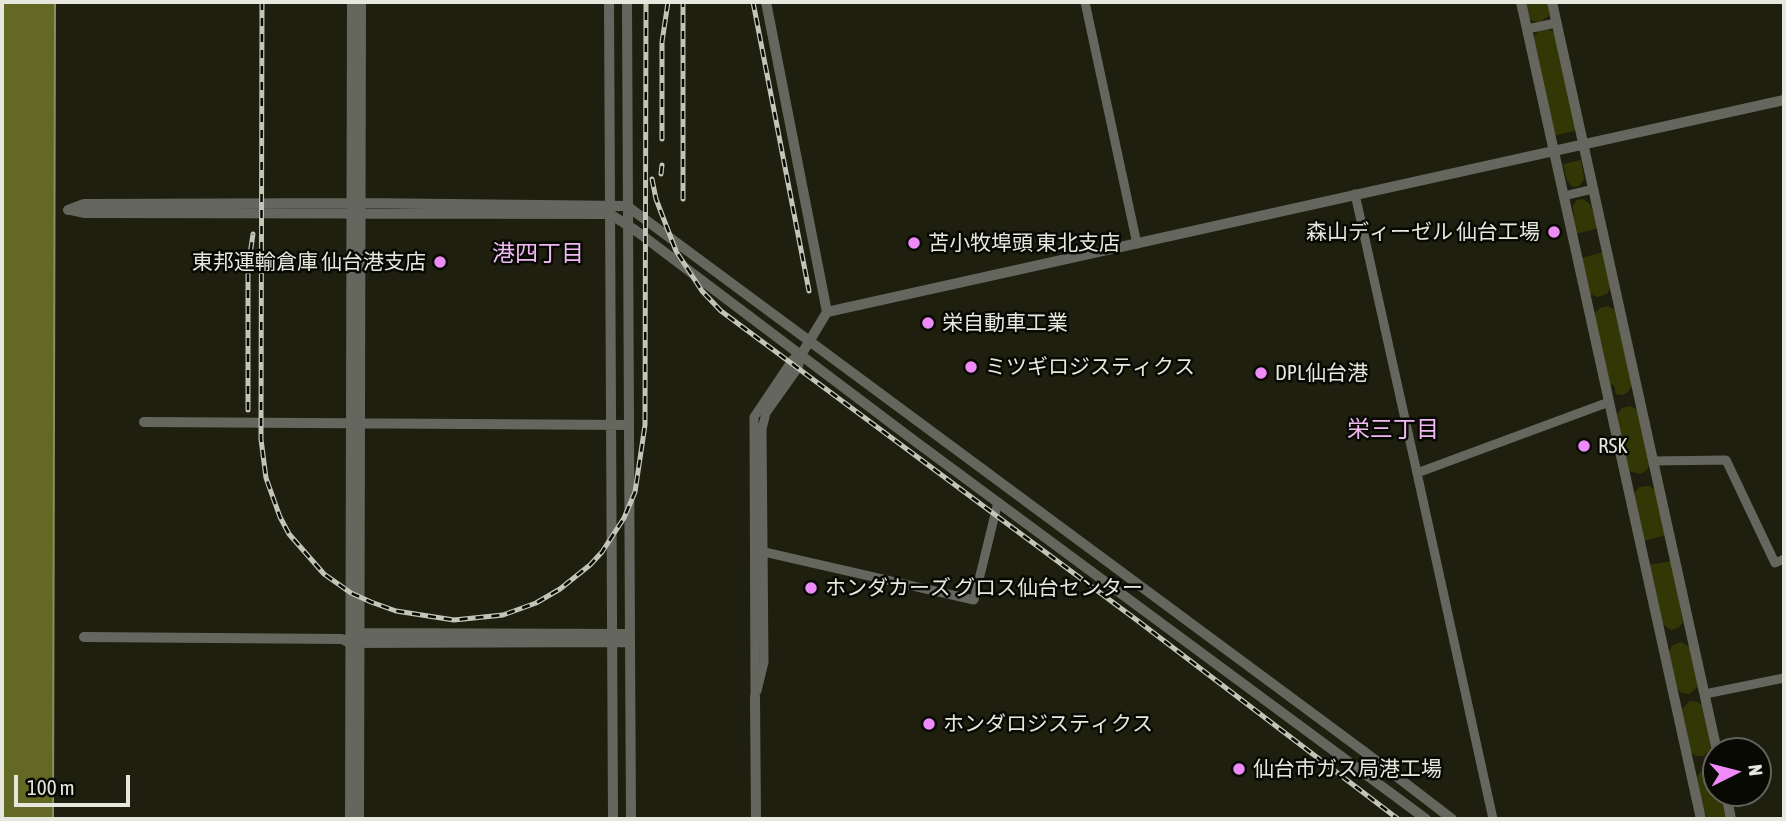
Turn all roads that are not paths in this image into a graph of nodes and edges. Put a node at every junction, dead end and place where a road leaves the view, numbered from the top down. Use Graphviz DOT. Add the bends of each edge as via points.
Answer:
graph roads {
  1 [pos="352,2"];
  2 [pos="362,2"];
  3 [pos="609,2"];
  4 [pos="627,2"];
  5 [pos="766,2"];
  6 [pos="1085,2"];
  7 [pos="1521,2"];
  8 [pos="1552,2"];
  9 [pos="1556,23"];
  10 [pos="1527,29"];
  11 [pos="1784,100"];
  12 [pos="1583,145"];
  13 [pos="1555,151"];
  14 [pos="1593,189"];
  15 [pos="1355,194"];
  16 [pos="1564,196"];
  17 [pos="627,206"];
  18 [pos="357,208"];
  19 [pos="610,209"];
  20 [pos="628,225"];
  21 [pos="1137,244"];
  22 [pos="827,312"];
  23 [pos="810,340"];
  24 [pos="801,355"];
  25 [pos="1609,402"];
  26 [pos="144,422"];
  27 [pos="356,423"];
  28 [pos="612,425"];
  29 [pos="629,425"];
  30 [pos="1653,461"];
  31 [pos="1417,473"];
  32 [pos="998,502"];
  33 [pos="759,551"];
  34 [pos="1784,559"];
  35 [pos="1167,607"];
  36 [pos="1158,619"];
  37 [pos="84,637"];
  38 [pos="353,638"];
  39 [pos="612,638"];
  40 [pos="630,638"];
  41 [pos="1784,678"];
  42 [pos="1705,694"];
  43 [pos="755,698"];
  44 [pos="1714,737"];
  45 [pos="350,819"];
  46 [pos="359,819"];
  47 [pos="613,819"];
  48 [pos="631,819"];
  49 [pos="756,819"];
  50 [pos="1426,819"];
  51 [pos="1452,819"];
  52 [pos="1493,819"];
  53 [pos="1701,819"];
  1 -- 18 [label="street"];
  2 -- 18 [label="street"];
  3 -- 19 [label="street"];
  4 -- 17 [label="street"];
  5 -- 22 [label="street"];
  6 -- 21 [label="street"];
  7 -- 10 [label="street"];
  8 -- 9 [label="street"];
  9 -- 10 [label="street"];
  9 -- 12 [label="street"];
  10 -- 13 [label="street"];
  11 -- 12 [label="street"];
  12 -- 13 [label="street"];
  12 -- 14 [label="street"];
  13 -- 15 [label="street"];
  13 -- 16 [label="street"];
  14 -- 16 [label="street"];
  14 -- 30 [label="street"];
  15 -- 21 [label="street"];
  15 -- 31 [label="street"];
  16 -- 25 [label="street"];
  17 -- 19 [label="street"];
  17 -- 20 [label="street"];
  17 -- 23 [label="street"];
  18 -- 18 [label="street" via="85,213 68,210 85,204"];
  18 -- 19 [label="street"];
  18 -- 27 [label="street"];
  19 -- 20 [label="street"];
  19 -- 28 [label="street"];
  20 -- 24 [label="street"];
  20 -- 29 [label="street"];
  21 -- 22 [label="street"];
  22 -- 23 [label="street"];
  23 -- 24 [label="street"];
  23 -- 35 [label="street"];
  24 -- 32 [label="street"];
  24 -- 33 [label="street" via="798,368 763,420"];
  25 -- 31 [label="street"];
  25 -- 53 [label="street"];
  26 -- 27 [label="street"];
  27 -- 28 [label="street"];
  27 -- 38 [label="street"];
  28 -- 29 [label="street"];
  28 -- 39 [label="street"];
  29 -- 40 [label="street"];
  30 -- 34 [label="street" via="1726,460 1774,563"];
  30 -- 42 [label="street"];
  31 -- 52 [label="street"];
  32 -- 33 [label="street" via="974,600"];
  32 -- 36 [label="street"];
  33 -- 43 [label="street" via="764,662"];
  35 -- 36 [label="street"];
  35 -- 51 [label="street"];
  36 -- 50 [label="street"];
  37 -- 38 [label="street"];
  38 -- 39 [label="street"];
  38 -- 45 [label="street"];
  38 -- 46 [label="street"];
  39 -- 40 [label="street"];
  39 -- 47 [label="street"];
  40 -- 48 [label="street"];
  41 -- 42 [label="street"];
  42 -- 44 [label="street"];
  43 -- 49 [label="street"];
}
